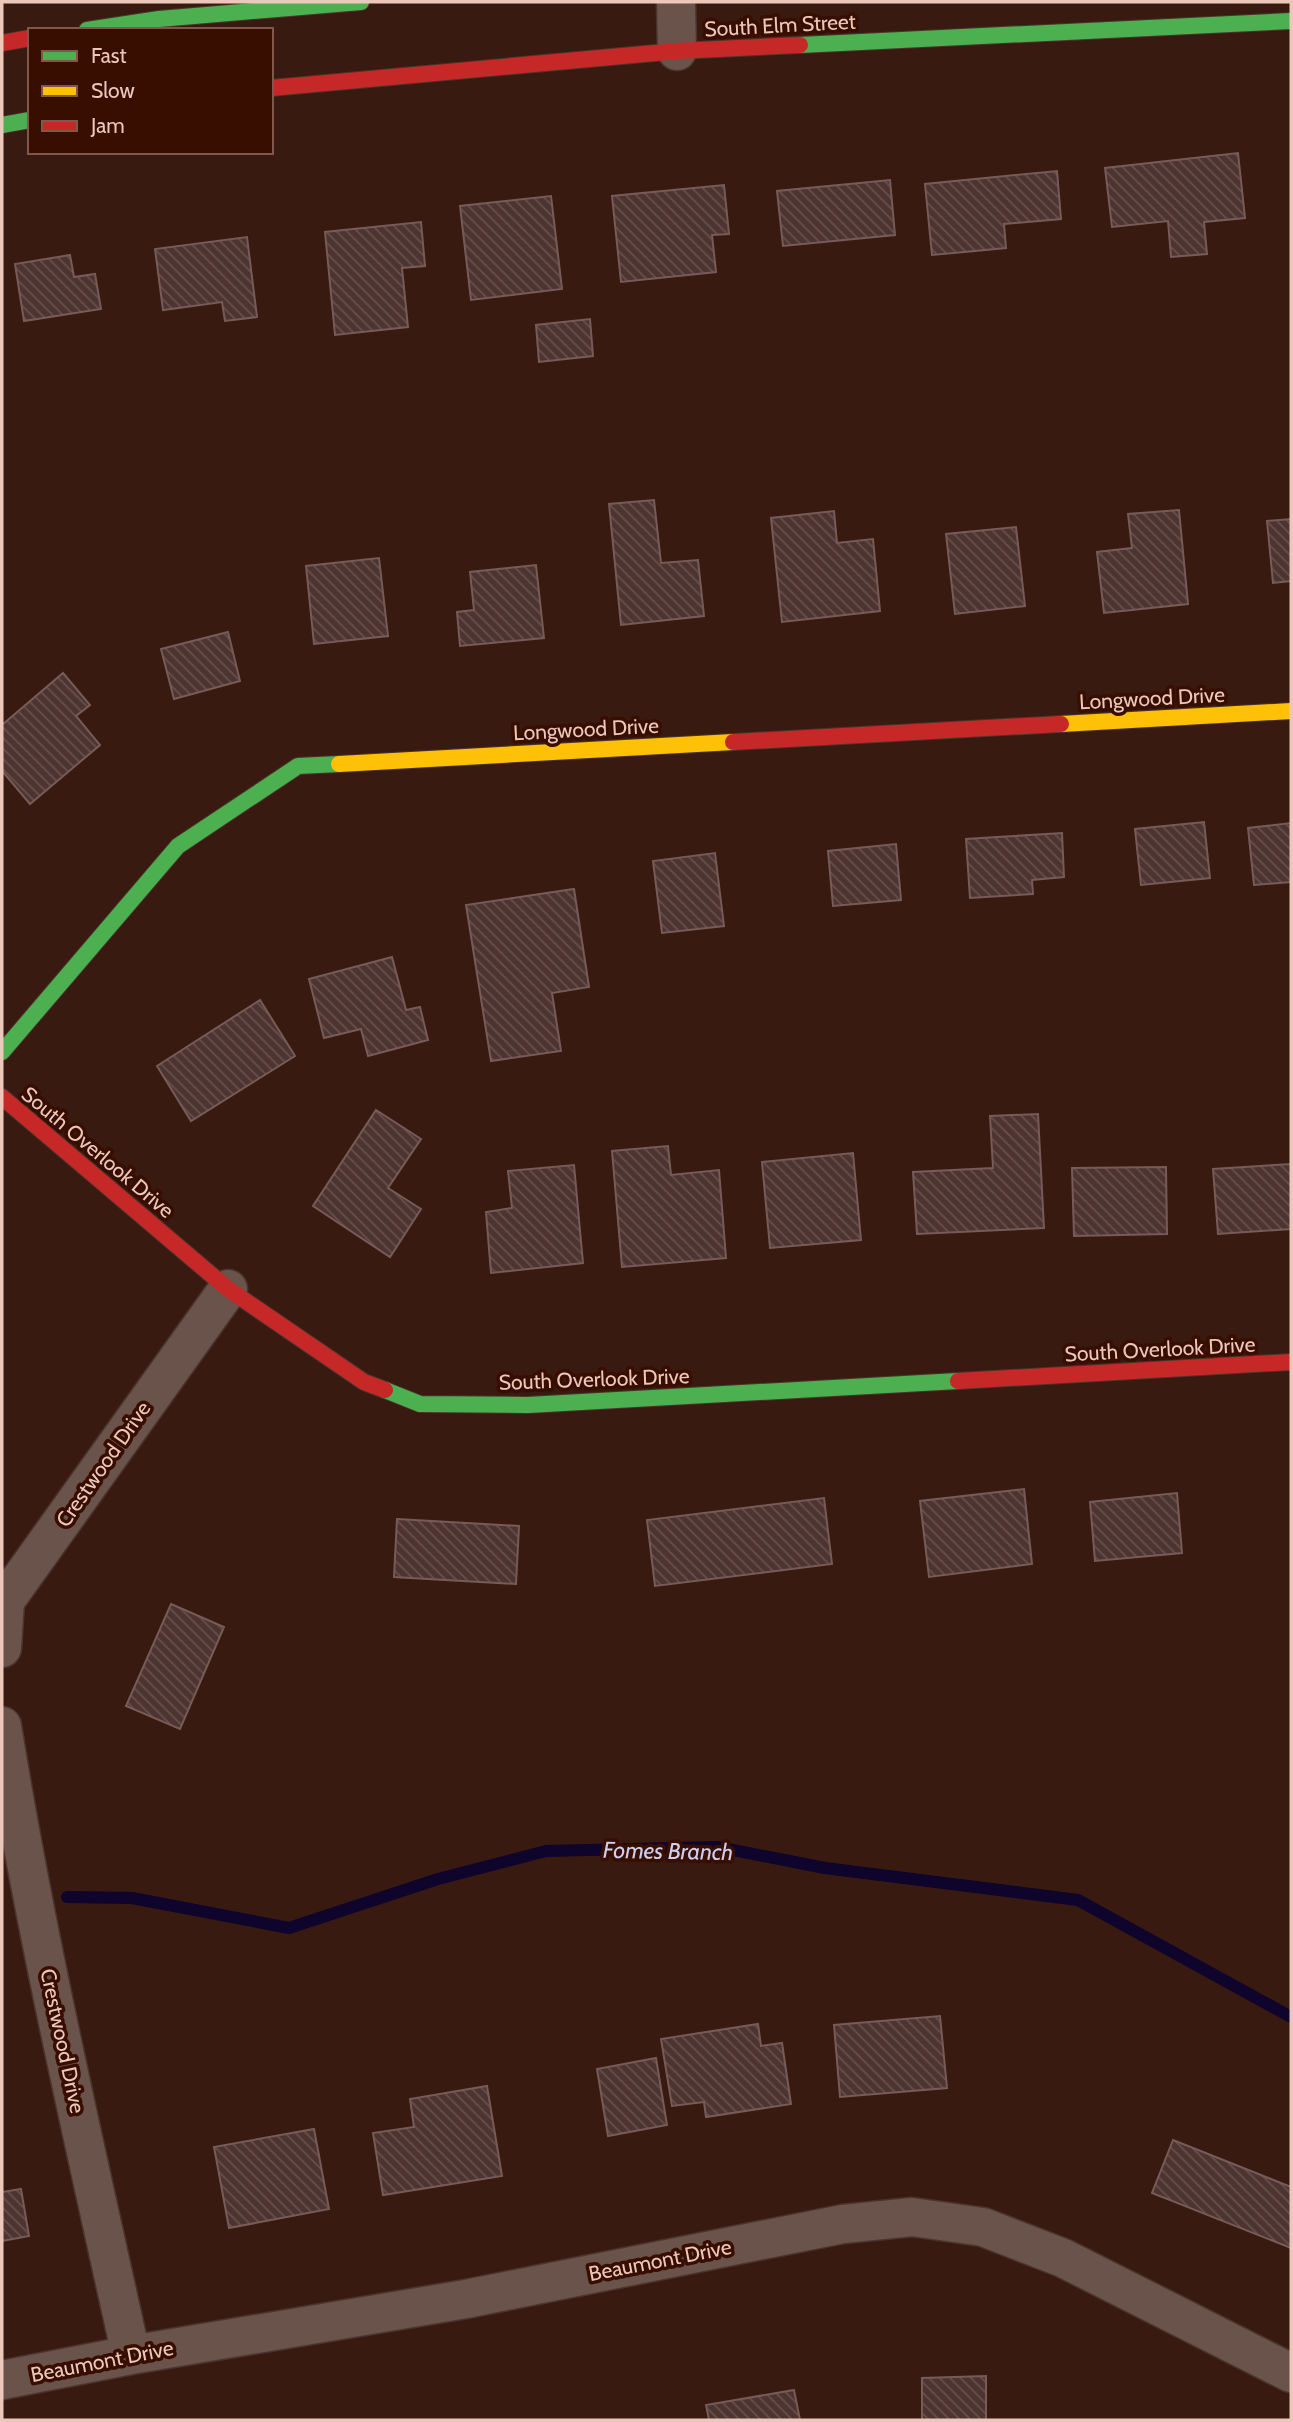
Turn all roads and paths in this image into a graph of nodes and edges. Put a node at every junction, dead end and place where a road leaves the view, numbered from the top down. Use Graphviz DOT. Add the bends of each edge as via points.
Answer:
graph roads {
  1 [pos="361,2"];
  2 [pos="676,2"];
  3 [pos="1291,21"];
  4 [pos="160,24"];
  5 [pos="111,28"];
  6 [pos="28,38"];
  7 [pos="2,43"];
  8 [pos="677,51"];
  9 [pos="273,88"];
  10 [pos="28,120"];
  11 [pos="2,125"];
  12 [pos="1291,712"];
  13 [pos="2,1052"];
  14 [pos="2,1097"];
  15 [pos="228,1289"];
  16 [pos="1291,1363"];
  17 [pos="2,1648"];
  18 [pos="2,1726"];
  19 [pos="131,2355"];
  20 [pos="1291,2373"];
  21 [pos="2,2380"];
  1 -- 4 [label="street"];
  2 -- 8 [label="street"];
  3 -- 8 [label="street, South Elm Street"];
  4 -- 5 [label="street"];
  6 -- 7 [label="street"];
  8 -- 9 [label="street, South Elm Street"];
  10 -- 11 [label="street"];
  12 -- 13 [label="street, Longwood Drive" via="298,766 178,846"];
  14 -- 15 [label="street, South Overlook Drive"];
  15 -- 16 [label="street, South Overlook Drive" via="365,1382 420,1404 528,1405"];
  15 -- 17 [label="street, Crestwood Drive" via="5,1601"];
  18 -- 19 [label="street, Crestwood Drive" via="49,1979"];
  19 -- 20 [label="street, Beaumont Drive" via="466,2299 843,2224 912,2217 983,2227 1063,2258"];
  19 -- 21 [label="street, Beaumont Drive"];
}
